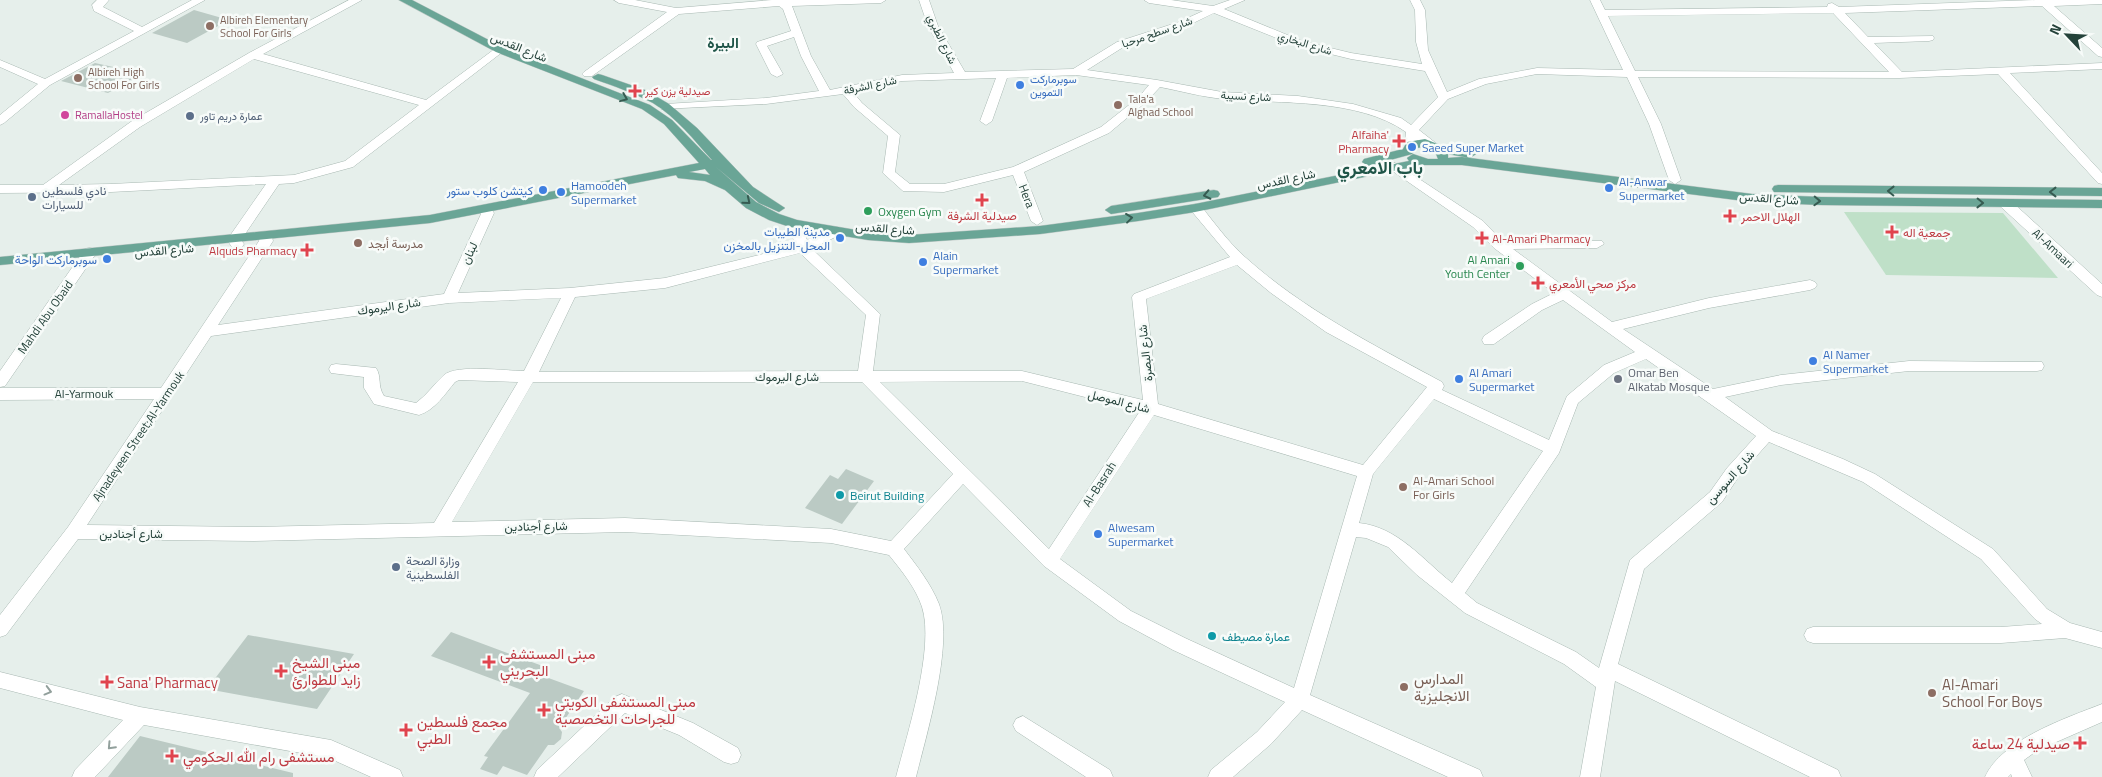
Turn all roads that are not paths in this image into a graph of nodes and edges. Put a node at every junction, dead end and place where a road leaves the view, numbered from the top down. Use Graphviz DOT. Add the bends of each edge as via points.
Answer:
graph roads {
  1 [pos="104,0"];
  2 [pos="200,0"];
  3 [pos="357,0"];
  4 [pos="404,0"];
  5 [pos="420,0"];
  6 [pos="619,0"];
  7 [pos="882,0"];
  8 [pos="924,0"];
  9 [pos="1149,0"];
  10 [pos="1240,0"];
  11 [pos="1415,0"];
  12 [pos="1595,0"];
  13 [pos="1827,0"];
  14 [pos="782,1"];
  15 [pos="2042,1"];
  16 [pos="2102,1"];
  17 [pos="1214,10"];
  18 [pos="1836,10"];
  19 [pos="676,11"];
  20 [pos="1602,13"];
  21 [pos="141,31"];
  22 [pos="797,33"];
  23 [pos="1929,38"];
  24 [pos="1865,40"];
  25 [pos="504,47"];
  26 [pos="2102,54"];
  27 [pos="253,55"];
  28 [pos="0,63"];
  29 [pos="2102,66"];
  30 [pos="1428,68"];
  31 [pos="1076,72"];
  32 [pos="2002,72"];
  33 [pos="588,74"];
  34 [pos="777,74"];
  35 [pos="1003,74"];
  36 [pos="1632,74"];
  37 [pos="1899,75"];
  38 [pos="961,76"];
  39 [pos="46,83"];
  40 [pos="1157,83"];
  41 [pos="846,90"];
  42 [pos="826,94"];
  43 [pos="1444,97"];
  44 [pos="427,104"];
  45 [pos="711,106"];
  46 [pos="666,107"];
  47 [pos="678,118"];
  48 [pos="0,121"];
  49 [pos="986,121"];
  50 [pos="1412,131"];
  51 [pos="1409,148"];
  52 [pos="1436,151"];
  53 [pos="698,152"];
  54 [pos="1421,162"];
  55 [pos="716,163"];
  56 [pos="1395,167"];
  57 [pos="1017,170"];
  58 [pos="681,173"];
  59 [pos="274,180"];
  60 [pos="1674,180"];
  61 [pos="2102,180"];
  62 [pos="732,188"];
  63 [pos="0,189"];
  64 [pos="41,189"];
  65 [pos="2102,192"];
  66 [pos="0,200"];
  67 [pos="2006,204"];
  68 [pos="2102,204"];
  69 [pos="1195,208"];
  70 [pos="486,211"];
  71 [pos="794,224"];
  72 [pos="1038,225"];
  73 [pos="836,231"];
  74 [pos="266,238"];
  75 [pos="235,242"];
  76 [pos="1499,244"];
  77 [pos="1597,244"];
  78 [pos="803,248"];
  79 [pos="88,254"];
  80 [pos="1239,259"];
  81 [pos="0,261"];
  82 [pos="0,265"];
  83 [pos="1810,285"];
  84 [pos="2102,292"];
  85 [pos="570,293"];
  86 [pos="1564,294"];
  87 [pos="449,298"];
  88 [pos="1610,328"];
  89 [pos="208,331"];
  90 [pos="1490,340"];
  91 [pos="1648,352"];
  92 [pos="2037,366"];
  93 [pos="336,369"];
  94 [pos="529,376"];
  95 [pos="865,376"];
  96 [pos="0,382"];
  97 [pos="167,392"];
  98 [pos="1432,392"];
  99 [pos="0,394"];
  100 [pos="1711,395"];
  101 [pos="1152,408"];
  102 [pos="1766,435"];
  103 [pos="1553,449"];
  104 [pos="1366,472"];
  105 [pos="963,474"];
  106 [pos="440,528"];
  107 [pos="1349,529"];
  108 [pos="74,532"];
  109 [pos="894,550"];
  110 [pos="1050,562"];
  111 [pos="1454,594"];
  112 [pos="0,629"];
  113 [pos="2065,630"];
  114 [pos="1813,635"];
  115 [pos="2102,640"];
  116 [pos="1607,676"];
  117 [pos="0,680"];
  118 [pos="1300,699"];
  119 [pos="2102,712"];
  120 [pos="140,716"];
  121 [pos="1023,725"];
  122 [pos="731,755"];
  123 [pos="2013,757"];
  124 [pos="82,777"];
  125 [pos="393,777"];
  126 [pos="544,777"];
  127 [pos="906,777"];
  128 [pos="1103,777"];
  129 [pos="1218,777"];
  130 [pos="1473,777"];
  131 [pos="1590,777"];
  132 [pos="1831,777"];
  133 [pos="1994,777"];
  134 [pos="2022,777"];
  1 -- 21 [label="street" via="97,5 98,8"];
  2 -- 21 [label="street"];
  3 -- 27 [label="street"];
  4 -- 25 [label="main road, شارع القدس"];
  5 -- 25 [label="main road, شارع القدس"];
  6 -- 19 [label="street"];
  7 -- 14 [label="street"];
  8 -- 38 [label="street, شارع الطبري" via="933,26"];
  9 -- 17 [label="street"];
  10 -- 17 [label="street"];
  11 -- 30 [label="street" via="1422,20 1420,40"];
  12 -- 20 [label="street"];
  13 -- 18 [label="street"];
  14 -- 19 [label="street"];
  14 -- 22 [label="street"];
  15 -- 16 [label="street"];
  15 -- 18 [label="street"];
  15 -- 26 [label="street"];
  17 -- 30 [label="street, شارع البخاري" via="1298,43 1351,56"];
  17 -- 31 [label="street, شارع سطح مرحبا" via="1183,24 1120,44"];
  18 -- 20 [label="street"];
  18 -- 24 [label="street"];
  19 -- 33 [label="street"];
  20 -- 36 [label="street"];
  21 -- 39 [label="street"];
  22 -- 34 [label="street" via="761,44"];
  22 -- 42 [label="street"];
  23 -- 24 [label="street"];
  24 -- 37 [label="street"];
  25 -- 33 [label="main road, شارع القدس"];
  25 -- 44 [label="street"];
  25 -- 53 [label="main road, شارع القدس, one-way" via="646,107 668,122"];
  27 -- 44 [label="street"];
  27 -- 64 [label="street" via="136,124"];
  28 -- 39 [label="street"];
  29 -- 32 [label="street"];
  30 -- 43 [label="street"];
  31 -- 35 [label="street, شارع الشرفة"];
  31 -- 40 [label="street, شارع نسيبة"];
  32 -- 37 [label="street"];
  32 -- 61 [label="street"];
  33 -- 46 [label="main road, شارع القدس" via="635,90"];
  35 -- 38 [label="street, شارع الشرفة"];
  35 -- 49 [label="street"];
  36 -- 37 [label="street"];
  36 -- 43 [label="street" via="1537,71 1484,81"];
  36 -- 60 [label="street" via="1655,124"];
  38 -- 41 [label="street, شارع الشرفة" via="902,78"];
  39 -- 48 [label="street"];
  40 -- 50 [label="street, شارع نسيبة" via="1222,95 1298,99 1353,107 1397,120"];
  40 -- 57 [label="street" via="1142,100 1105,130"];
  41 -- 42 [label="street, شارع الشرفة"];
  41 -- 57 [label="street" via="858,105 894,135 889,173 907,188 944,188"];
  42 -- 45 [label="street, شارع الشرفة"];
  43 -- 50 [label="street"];
  44 -- 59 [label="street" via="348,164 294,180"];
  45 -- 46 [label="street, شارع الشرفة"];
  45 -- 47 [label="street" via="683,110"];
  46 -- 47 [label="main road, شارع القدس"];
  47 -- 55 [label="main road, شارع القدس"];
  50 -- 51 [label="street"];
  50 -- 52 [label="street, شارع نسيبة"];
  51 -- 52 [label="main road, شارع القدس" via="1420,143"];
  51 -- 54 [label="main road" via="1411,157"];
  51 -- 72 [label="main road, شارع القدس, one-way" via="1384,159 1195,198"];
  52 -- 54 [label="main road, شارع القدس"];
  52 -- 60 [label="main road, شارع القدس"];
  52 -- 67 [label="main road, شارع القدس, one-way" via="1462,161 1752,198"];
  53 -- 55 [label="main road, شارع القدس"];
  53 -- 58 [label="main road"];
  54 -- 56 [label="main road, شارع القدس"];
  55 -- 58 [label="main road, شارع القدس"];
  55 -- 62 [label="main road, شارع القدس"];
  55 -- 72 [label="main road, شارع القدس" via="770,205 845,225 911,232"];
  56 -- 69 [label="main road, شارع القدس"];
  56 -- 76 [label="street" via="1478,224"];
  57 -- 72 [label="street, Hera"];
  58 -- 62 [label="main road" via="708,178"];
  58 -- 70 [label="main road, شارع القدس"];
  59 -- 64 [label="street"];
  59 -- 75 [label="street"];
  65 -- 60 [label="main road, شارع القدس, one-way" via="1766,189"];
  62 -- 71 [label="main road, شارع القدس, one-way" via="751,205"];
  63 -- 64 [label="street"];
  64 -- 66 [label="street"];
  67 -- 68 [label="main road, شارع القدس"];
  67 -- 84 [label="street, Al-Amaari"];
  72 -- 69 [label="main road, شارع القدس, one-way"];
  69 -- 80 [label="street"];
  70 -- 74 [label="main road, شارع القدس" via="431,224"];
  70 -- 87 [label="street, لبنان"];
  71 -- 73 [label="main road, شارع القدس"];
  71 -- 78 [label="street"];
  72 -- 73 [label="main road, شارع القدس" via="909,239"];
  73 -- 78 [label="street, شارع اليرموك"];
  74 -- 75 [label="main road, شارع القدس"];
  74 -- 89 [label="street, Ajnadeyeen Street;Al-Yarmouk"];
  75 -- 79 [label="main road, شارع القدس"];
  76 -- 77 [label="street"];
  76 -- 86 [label="street"];
  78 -- 85 [label="street, شارع اليرموك" via="665,284"];
  78 -- 95 [label="street" via="873,314"];
  79 -- 81 [label="main road"];
  79 -- 82 [label="main road, شارع القدس"];
  79 -- 96 [label="street, Mahdi Abu Obaid"];
  80 -- 98 [label="street" via="1276,290 1331,328 1437,386"];
  80 -- 101 [label="street, شارع البصرة" via="1139,297"];
  83 -- 88 [label="street" via="1762,292"];
  85 -- 87 [label="street, شارع اليرموك"];
  85 -- 94 [label="street"];
  86 -- 88 [label="street"];
  86 -- 90 [label="street" via="1537,307"];
  87 -- 89 [label="street, شارع اليرموك"];
  88 -- 91 [label="street"];
  89 -- 97 [label="street, Ajnadeyeen Street;Al-Yarmouk"];
  91 -- 100 [label="street"];
  91 -- 103 [label="street" via="1609,369 1572,400"];
  92 -- 100 [label="street" via="1909,366 1781,380"];
  93 -- 94 [label="street, شارع اليرموك" via="371,372 372,388 380,400 419,409 450,378 458,375"];
  94 -- 95 [label="street, شارع اليرموك"];
  94 -- 106 [label="street"];
  95 -- 101 [label="street, شارع الموصل" via="1022,376"];
  95 -- 105 [label="street"];
  97 -- 99 [label="street, Al-Yarmouk"];
  97 -- 108 [label="street, Ajnadeyeen Street;Al-Yarmouk"];
  98 -- 103 [label="street"];
  98 -- 104 [label="street"];
  100 -- 102 [label="street"];
  101 -- 104 [label="street, شارع الموصل"];
  101 -- 110 [label="street, Al-Basrah"];
  102 -- 113 [label="street" via="1837,462 1868,478 1987,554 2041,614"];
  102 -- 116 [label="street, شارع السوسن" via="1716,497 1636,565"];
  103 -- 111 [label="street"];
  104 -- 107 [label="street"];
  105 -- 109 [label="street"];
  105 -- 110 [label="street"];
  106 -- 108 [label="street, شارع أجنادين" via="254,534"];
  106 -- 109 [label="street, شارع أجنادين" via="659,526 831,536"];
  107 -- 111 [label="street" via="1368,531 1394,542"];
  107 -- 118 [label="street"];
  108 -- 112 [label="street, Ajnadeyeen Street;Al-Yarmouk"];
  109 -- 127 [label="street" via="912,572 932,609 932,664"];
  110 -- 118 [label="street" via="1126,616"];
  111 -- 116 [label="street" via="1471,608"];
  113 -- 114 [label="street" via="2001,635"];
  113 -- 115 [label="street"];
  116 -- 131 [label="street, شارع السوسن"];
  116 -- 132 [label="street"];
  117 -- 120 [label="street, one-way"];
  118 -- 129 [label="street" via="1264,738"];
  118 -- 130 [label="street"];
  119 -- 123 [label="street" via="2032,744"];
  120 -- 124 [label="street, one-way"];
  120 -- 125 [label="street" via="331,750"];
  121 -- 128 [label="street"];
  122 -- 126 [label="street" via="686,729 622,703"];
  123 -- 133 [label="street"];
  123 -- 134 [label="street"];
}
